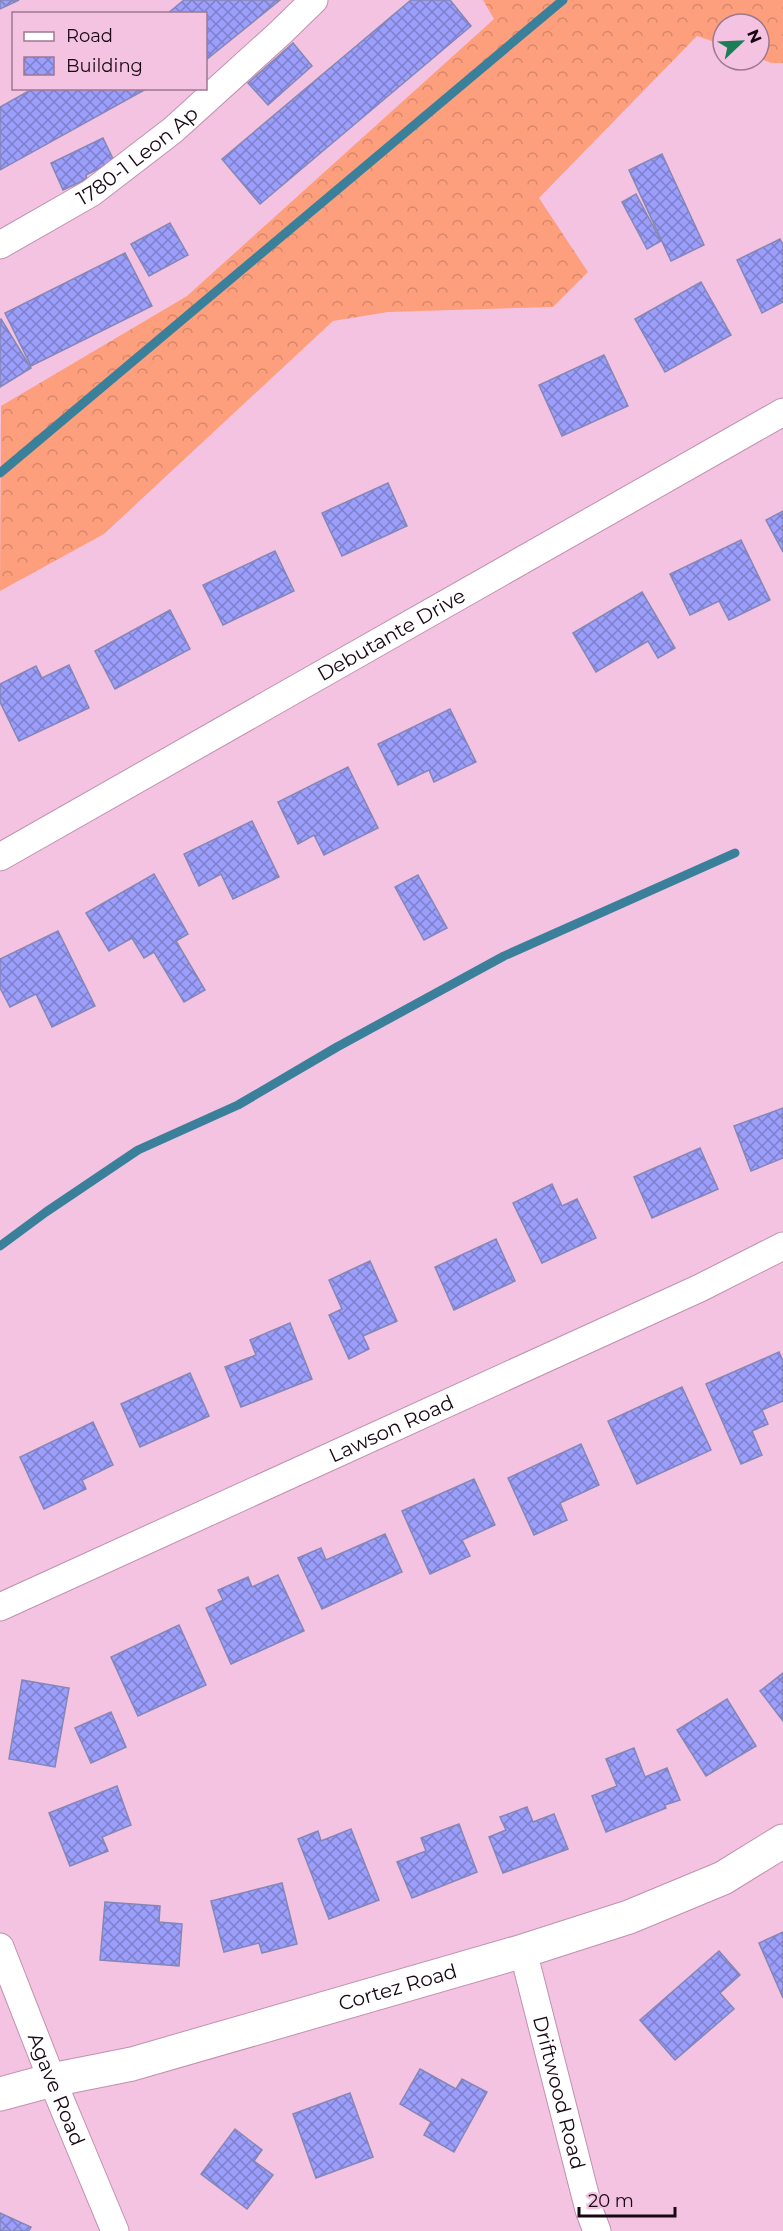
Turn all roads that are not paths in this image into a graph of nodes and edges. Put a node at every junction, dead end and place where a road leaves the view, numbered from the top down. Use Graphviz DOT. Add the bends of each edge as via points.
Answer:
graph roads {
  1 [pos="314,0"];
  2 [pos="0,245"];
  3 [pos="783,412"];
  4 [pos="0,857"];
  5 [pos="783,1246"];
  6 [pos="0,1607"];
  7 [pos="783,1841"];
  8 [pos="0,1947"];
  9 [pos="523,1951"];
  10 [pos="52,2080"];
  11 [pos="0,2094"];
  12 [pos="115,2231"];
  13 [pos="597,2231"];
  1 -- 2 [label="street, 1780-1 Leon Ap" via="155,144 91,194"];
  3 -- 4 [label="street, Debutante Drive"];
  5 -- 6 [label="street, Lawson Road" via="700,1288"];
  7 -- 9 [label="street, Cortez Road" via="723,1878 629,1917"];
  8 -- 10 [label="street, Agave Road"];
  9 -- 10 [label="street, Cortez Road" via="132,2064"];
  9 -- 13 [label="street, Driftwood Road"];
  10 -- 11 [label="street, Cortez Road"];
  10 -- 12 [label="street, Agave Road"];
}
